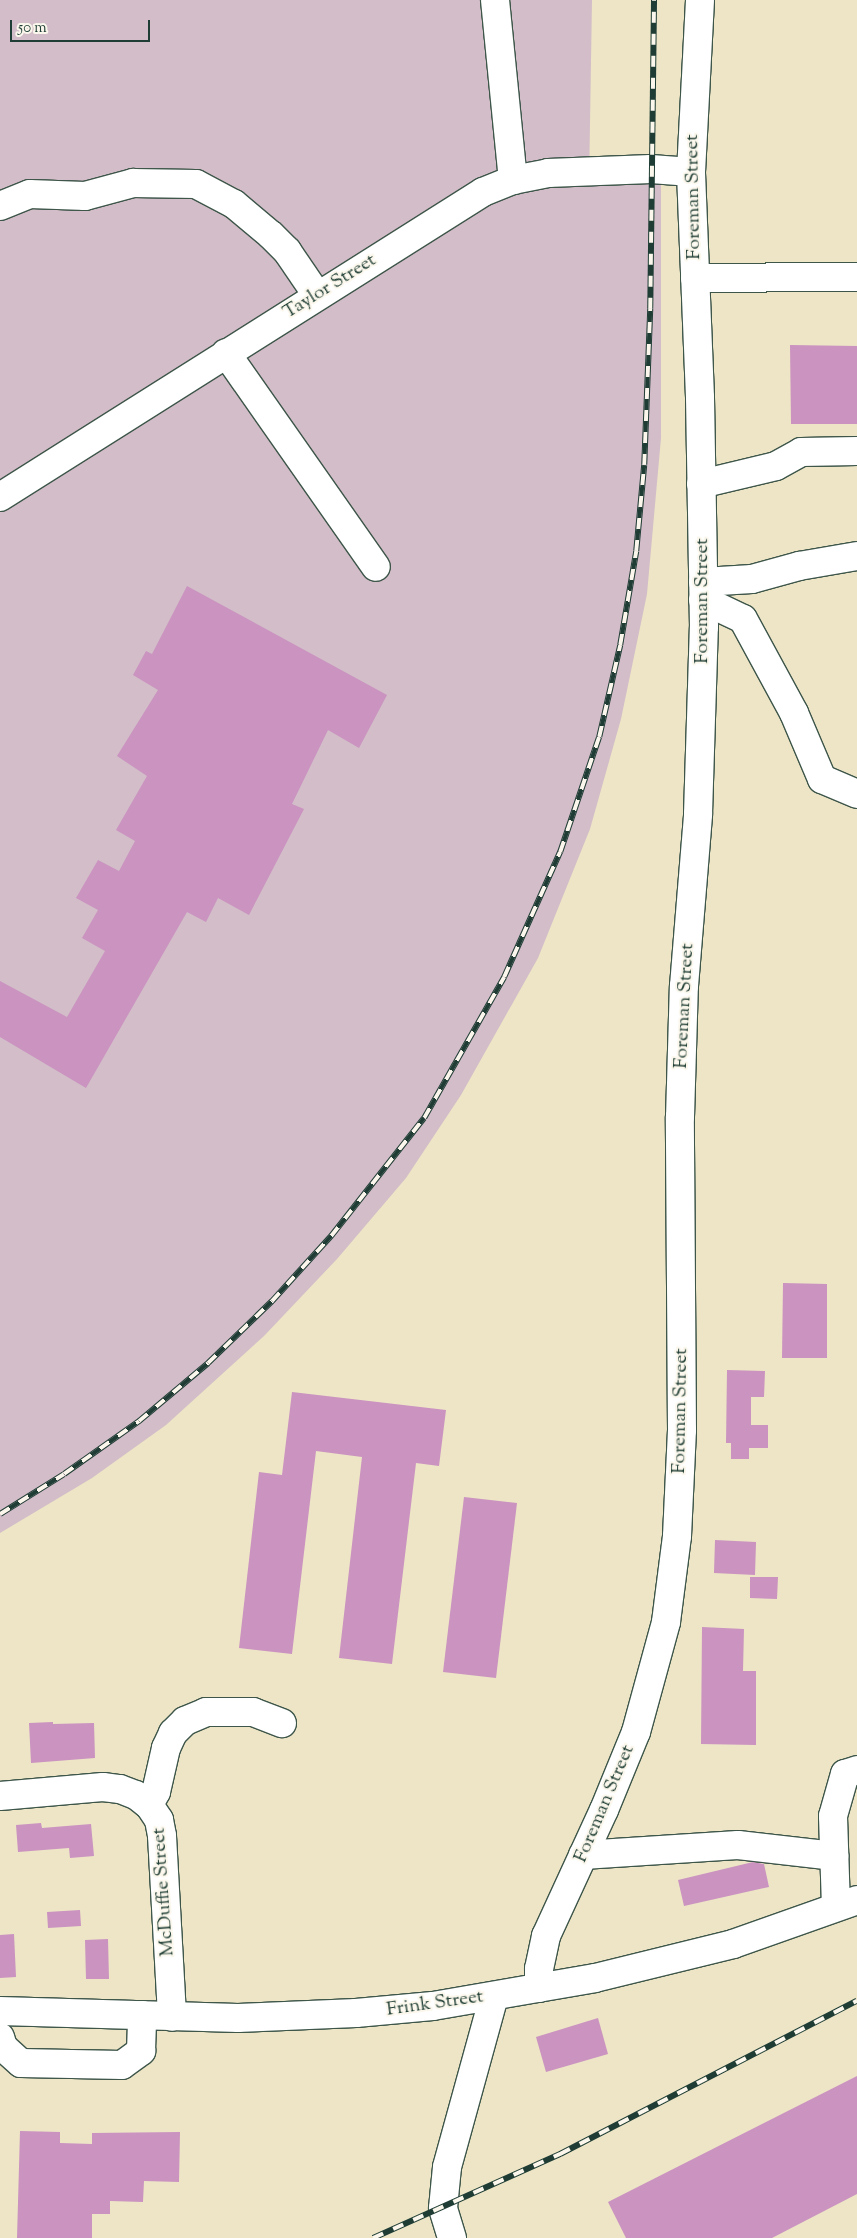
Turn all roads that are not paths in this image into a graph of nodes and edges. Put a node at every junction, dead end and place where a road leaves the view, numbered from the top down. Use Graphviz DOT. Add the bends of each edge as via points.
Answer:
graph roads {
  1 [pos="495,0"];
  2 [pos="700,0"];
  3 [pos="691,172"];
  4 [pos="513,180"];
  5 [pos="0,206"];
  6 [pos="857,277"];
  7 [pos="695,278"];
  8 [pos="317,295"];
  9 [pos="226,353"];
  10 [pos="857,451"];
  11 [pos="701,484"];
  12 [pos="0,497"];
  13 [pos="857,556"];
  14 [pos="376,566"];
  15 [pos="703,591"];
  16 [pos="857,794"];
  17 [pos="282,1722"];
  18 [pos="857,1770"];
  19 [pos="0,1796"];
  20 [pos="149,1805"];
  21 [pos="583,1855"];
  22 [pos="834,1856"];
  23 [pos="846,1903"];
  24 [pos="540,1988"];
  25 [pos="494,1996"];
  26 [pos="0,2011"];
  27 [pos="142,2015"];
  28 [pos="172,2016"];
  29 [pos="0,2037"];
  30 [pos="452,2238"];
  1 -- 4 [label="street"];
  2 -- 3 [label="street, Foreman Street"];
  3 -- 4 [label="street, Taylor Street" via="651,169 583,171"];
  3 -- 7 [label="street, Foreman Street"];
  4 -- 8 [label="street, Taylor Street" via="468,201"];
  5 -- 8 [label="street" via="30,194 85,196 133,183 196,184 234,204 271,234 287,251"];
  6 -- 7 [label="street"];
  7 -- 11 [label="street, Foreman Street"];
  8 -- 9 [label="street, Taylor Street"];
  9 -- 12 [label="street, Taylor Street"];
  9 -- 14 [label="street"];
  10 -- 11 [label="street" via="801,452 776,466"];
  11 -- 15 [label="street, Foreman Street"];
  13 -- 15 [label="street" via="799,566"];
  15 -- 16 [label="street" via="743,619 794,713 822,779"];
  15 -- 21 [label="street, Foreman Street" via="698,814 684,986 680,1108 682,1430 677,1536 666,1622 655,1669 624,1762"];
  17 -- 20 [label="street" via="253,1712 206,1712 184,1720 166,1748 156,1792"];
  18 -- 22 [label="street" via="845,1774 840,1789 833,1816"];
  19 -- 20 [label="street, McDuffie Street" via="103,1787 136,1795"];
  20 -- 28 [label="street, McDuffie Street" via="159,1820 162,1836"];
  21 -- 22 [label="street" via="738,1845"];
  21 -- 24 [label="street, Foreman Street" via="546,1936 539,1969"];
  22 -- 23 [label="street"];
  23 -- 24 [label="street, Frink Street" via="733,1944"];
  24 -- 25 [label="street, Frink Street"];
  25 -- 28 [label="street, Frink Street" via="356,2014 238,2018"];
  25 -- 30 [label="street" via="447,2167 444,2208"];
  26 -- 27 [label="street, Frink Street"];
  27 -- 28 [label="street, Frink Street"];
  27 -- 29 [label="street" via="142,2051 122,2065 21,2063 3,2047"];
}
